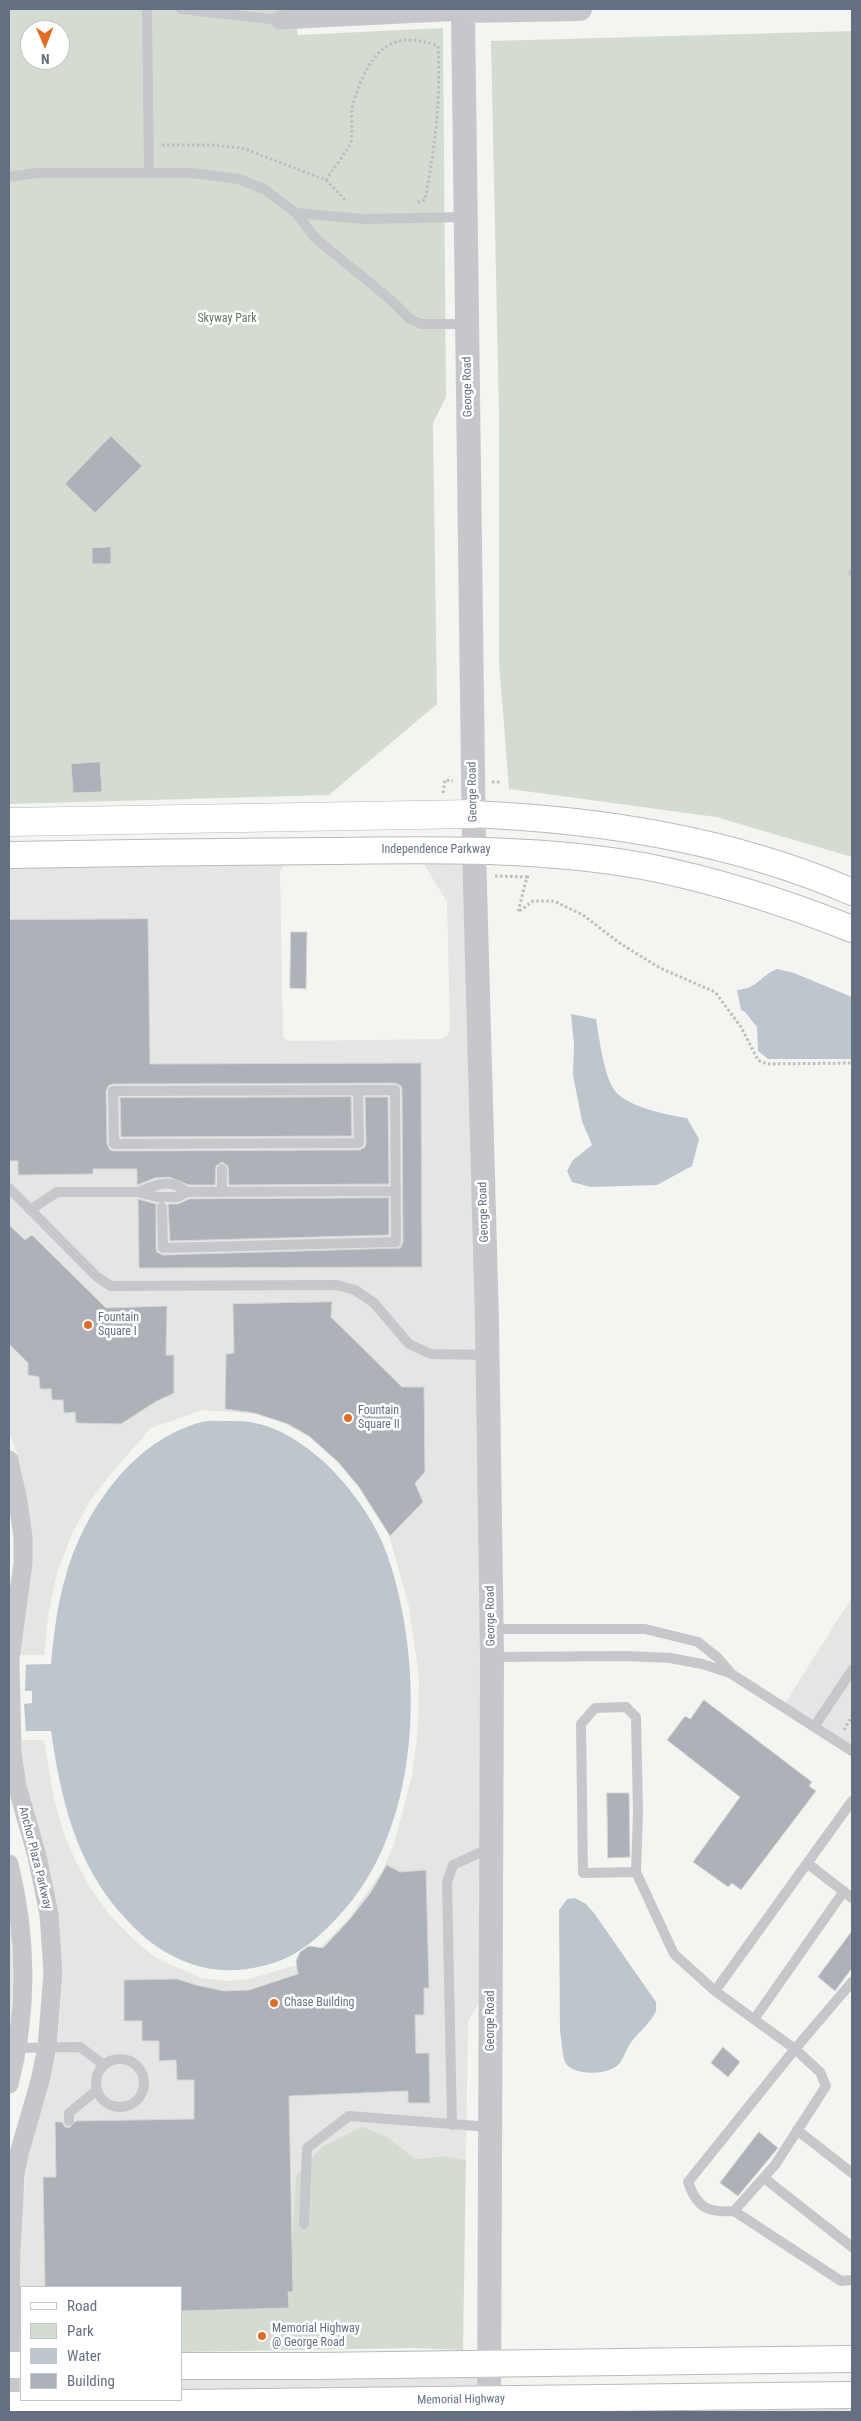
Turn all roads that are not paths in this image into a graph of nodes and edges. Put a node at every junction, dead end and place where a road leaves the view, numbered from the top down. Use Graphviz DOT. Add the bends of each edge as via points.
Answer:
graph roads {
  1 [pos="148,9"];
  2 [pos="181,9"];
  3 [pos="580,9"];
  4 [pos="463,10"];
  5 [pos="280,20"];
  6 [pos="149,173"];
  7 [pos="9,177"];
  8 [pos="296,213"];
  9 [pos="466,216"];
  10 [pos="467,324"];
  11 [pos="473,814"];
  12 [pos="9,822"];
  13 [pos="474,850"];
  14 [pos="9,855"];
  15 [pos="852,892"];
  16 [pos="852,929"];
  17 [pos="358,1090"];
  18 [pos="222,1169"];
  19 [pos="9,1188"];
  20 [pos="396,1191"];
  21 [pos="222,1192"];
  22 [pos="162,1207"];
  23 [pos="30,1210"];
  24 [pos="488,1354"];
  25 [pos="9,1460"];
  26 [pos="491,1629"];
  27 [pos="492,1657"];
  28 [pos="852,1670"];
  29 [pos="730,1673"];
  30 [pos="814,1727"];
  31 [pos="852,1751"];
  32 [pos="13,1787"];
  33 [pos="852,1801"];
  34 [pos="491,1848"];
  35 [pos="807,1863"];
  36 [pos="9,1864"];
  37 [pos="636,1872"];
  38 [pos="844,1891"];
  39 [pos="852,1898"];
  40 [pos="852,1982"];
  41 [pos="715,1991"];
  42 [pos="755,2018"];
  43 [pos="47,2047"];
  44 [pos="13,2048"];
  45 [pos="795,2049"];
  46 [pos="104,2065"];
  47 [pos="9,2084"];
  48 [pos="97,2090"];
  49 [pos="69,2122"];
  50 [pos="452,2125"];
  51 [pos="490,2127"];
  52 [pos="797,2130"];
  53 [pos="852,2173"];
  54 [pos="764,2178"];
  55 [pos="734,2211"];
  56 [pos="304,2224"];
  57 [pos="852,2247"];
  58 [pos="852,2280"];
  59 [pos="852,2358"];
  60 [pos="490,2364"];
  61 [pos="13,2365"];
  62 [pos="182,2366"];
  63 [pos="852,2395"];
  64 [pos="490,2406"];
  65 [pos="590,2406"];
  66 [pos="9,2408"];
  1 -- 6 [label="lane"];
  2 -- 5 [label="lane"];
  3 -- 4 [label="street"];
  4 -- 5 [label="street"];
  4 -- 9 [label="street, George Road"];
  6 -- 7 [label="lane" via="36,173"];
  6 -- 8 [label="lane" via="192,173 239,179 264,189"];
  8 -- 9 [label="lane" via="364,219"];
  8 -- 10 [label="lane" via="315,238 410,319 421,324"];
  9 -- 10 [label="street, George Road"];
  10 -- 11 [label="street, George Road"];
  11 -- 12 [label="highway"];
  11 -- 13 [label="street, George Road"];
  11 -- 15 [label="main road" via="572,820 647,832 767,861"];
  13 -- 14 [label="main road, Independence Parkway"];
  13 -- 16 [label="main road, Independence Parkway" via="574,856 678,873 763,896"];
  13 -- 24 [label="street, George Road"];
  17 -- 17 [label="lane" via="113,1091 114,1144 358,1143"];
  17 -- 20 [label="lane" via="395,1090"];
  18 -- 21 [label="lane"];
  19 -- 23 [label="lane"];
  20 -- 21 [label="lane"];
  20 -- 22 [label="lane" via="396,1242 163,1248"];
  21 -- 23 [label="lane" via="187,1192 178,1197 157,1197 138,1192 57,1192"];
  23 -- 24 [label="lane" via="97,1277 111,1286 337,1285 354,1290 374,1304 408,1344 431,1354"];
  24 -- 26 [label="street, George Road"];
  25 -- 32 [label="street, Anchor Plaza Parkway" via="23,1537 9,1690"];
  26 -- 27 [label="street, George Road"];
  26 -- 29 [label="lane" via="645,1629 698,1642"];
  27 -- 29 [label="lane" via="670,1658"];
  27 -- 34 [label="street, George Road"];
  28 -- 30 [label="lane"];
  29 -- 30 [label="lane"];
  30 -- 31 [label="lane"];
  32 -- 43 [label="street, Anchor Plaza Parkway" via="37,1856 49,1914 54,1972"];
  33 -- 35 [label="lane"];
  34 -- 50 [label="lane" via="453,1865 447,1882"];
  34 -- 51 [label="street, George Road"];
  35 -- 38 [label="lane"];
  35 -- 41 [label="lane"];
  36 -- 44 [label="street" via="23,1957 23,2007"];
  37 -- 37 [label="lane" via="583,1873 581,1724 596,1708 626,1707 636,1717"];
  37 -- 41 [label="lane" via="674,1954"];
  38 -- 39 [label="lane"];
  38 -- 42 [label="lane"];
  40 -- 45 [label="lane"];
  41 -- 42 [label="lane"];
  42 -- 45 [label="lane"];
  43 -- 44 [label="lane"];
  43 -- 46 [label="lane" via="80,2047"];
  43 -- 61 [label="street, Anchor Plaza Parkway" via="15,2176 11,2237"];
  44 -- 47 [label="street"];
  45 -- 52 [label="lane" via="820,2072 826,2086"];
  45 -- 55 [label="lane" via="688,2182 698,2204 716,2212"];
  46 -- 48 [label="lane" via="96,2080"];
  46 -- 48 [label="lane" via="118,2059 129,2061 141,2072 143,2090 134,2102 121,2107 108,2104"];
  48 -- 49 [label="lane" via="69,2112"];
  50 -- 51 [label="lane"];
  50 -- 56 [label="lane" via="349,2116 307,2148"];
  51 -- 60 [label="street, George Road"];
  52 -- 53 [label="lane"];
  52 -- 54 [label="lane"];
  54 -- 55 [label="lane"];
  54 -- 57 [label="lane"];
  55 -- 58 [label="lane" via="841,2280"];
  59 -- 60 [label="main road"];
  60 -- 62 [label="main road"];
  60 -- 64 [label="street, George Road"];
  61 -- 66 [label="street, Anchor Plaza Parkway"];
  63 -- 65 [label="main road, Memorial Highway"];
  64 -- 65 [label="main road, Memorial Highway"];
  64 -- 66 [label="main road, Memorial Highway"];
}
